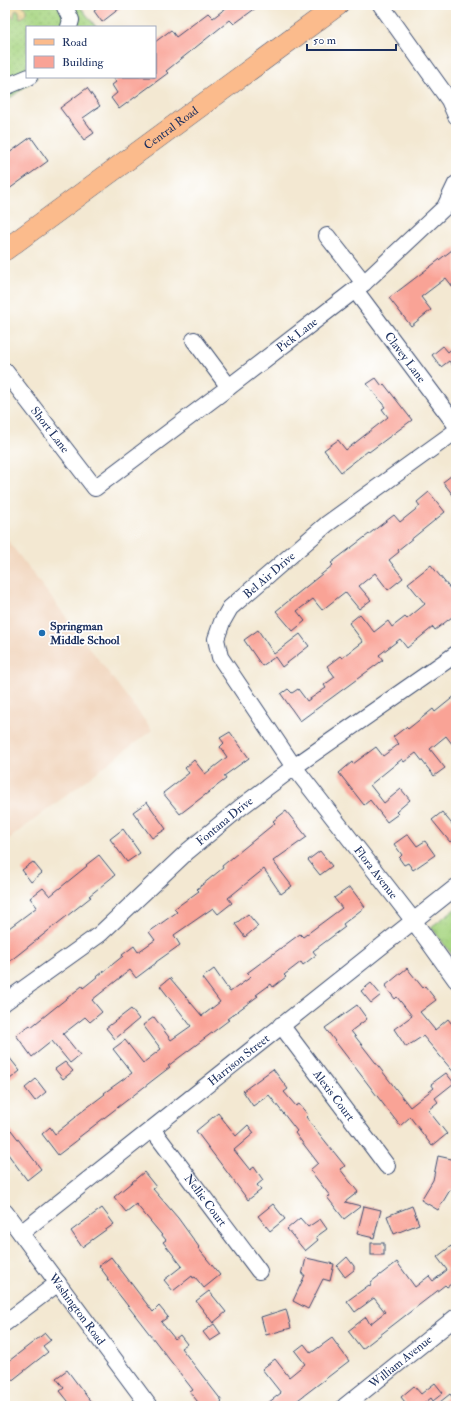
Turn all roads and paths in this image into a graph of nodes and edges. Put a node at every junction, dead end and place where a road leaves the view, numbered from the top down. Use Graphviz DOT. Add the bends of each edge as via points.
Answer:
graph roads {
  1 [pos="64,5"];
  2 [pos="338,5"];
  3 [pos="381,5"];
  4 [pos="69,26"];
  5 [pos="27,78"];
  6 [pos="5,87"];
  7 [pos="456,116"];
  8 [pos="456,184"];
  9 [pos="327,236"];
  10 [pos="5,250"];
  11 [pos="360,286"];
  12 [pos="194,340"];
  13 [pos="5,371"];
  14 [pos="229,387"];
  15 [pos="456,425"];
  16 [pos="456,431"];
  17 [pos="95,488"];
  18 [pos="456,654"];
  19 [pos="294,767"];
  20 [pos="456,886"];
  21 [pos="413,920"];
  22 [pos="456,980"];
  23 [pos="5,1002"];
  24 [pos="281,1025"];
  25 [pos="152,1129"];
  26 [pos="387,1166"];
  27 [pos="5,1212"];
  28 [pos="21,1233"];
  29 [pos="259,1271"];
  30 [pos="58,1283"];
  31 [pos="456,1317"];
  32 [pos="5,1323"];
  33 [pos="355,1403"];
  34 [pos="149,1406"];
  1 -- 4 [label="street" via="71,20"];
  2 -- 10 [label="main road, Central Road"];
  3 -- 7 [label="street" via="449,100"];
  5 -- 6 [label="street"];
  8 -- 11 [label="street, Pick Lane" via="445,208"];
  9 -- 11 [label="street"];
  11 -- 14 [label="street, Pick Lane"];
  11 -- 15 [label="street, Clavey Lane"];
  12 -- 14 [label="street"];
  13 -- 17 [label="street, Short Lane"];
  14 -- 17 [label="street, Pick Lane"];
  16 -- 19 [label="street, Bel Air Drive" via="327,524 230,608 222,622 216,638 220,657"];
  18 -- 19 [label="street, Fontana Drive"];
  19 -- 21 [label="street, Flora Avenue"];
  19 -- 23 [label="street, Fontana Drive" via="188,851 100,934"];
  20 -- 21 [label="street, Harrison Street"];
  21 -- 22 [label="street, Flora Avenue"];
  21 -- 24 [label="street, Harrison Street"];
  24 -- 25 [label="street, Harrison Street"];
  24 -- 26 [label="street, Alexis Court"];
  25 -- 28 [label="street, Harrison Street"];
  25 -- 29 [label="street, Nellie Court"];
  27 -- 28 [label="street, Washington Road"];
  28 -- 30 [label="street, Washington Road"];
  30 -- 32 [label="street"];
  30 -- 34 [label="street, Washington Road"];
  31 -- 33 [label="street, William Avenue"];
}
